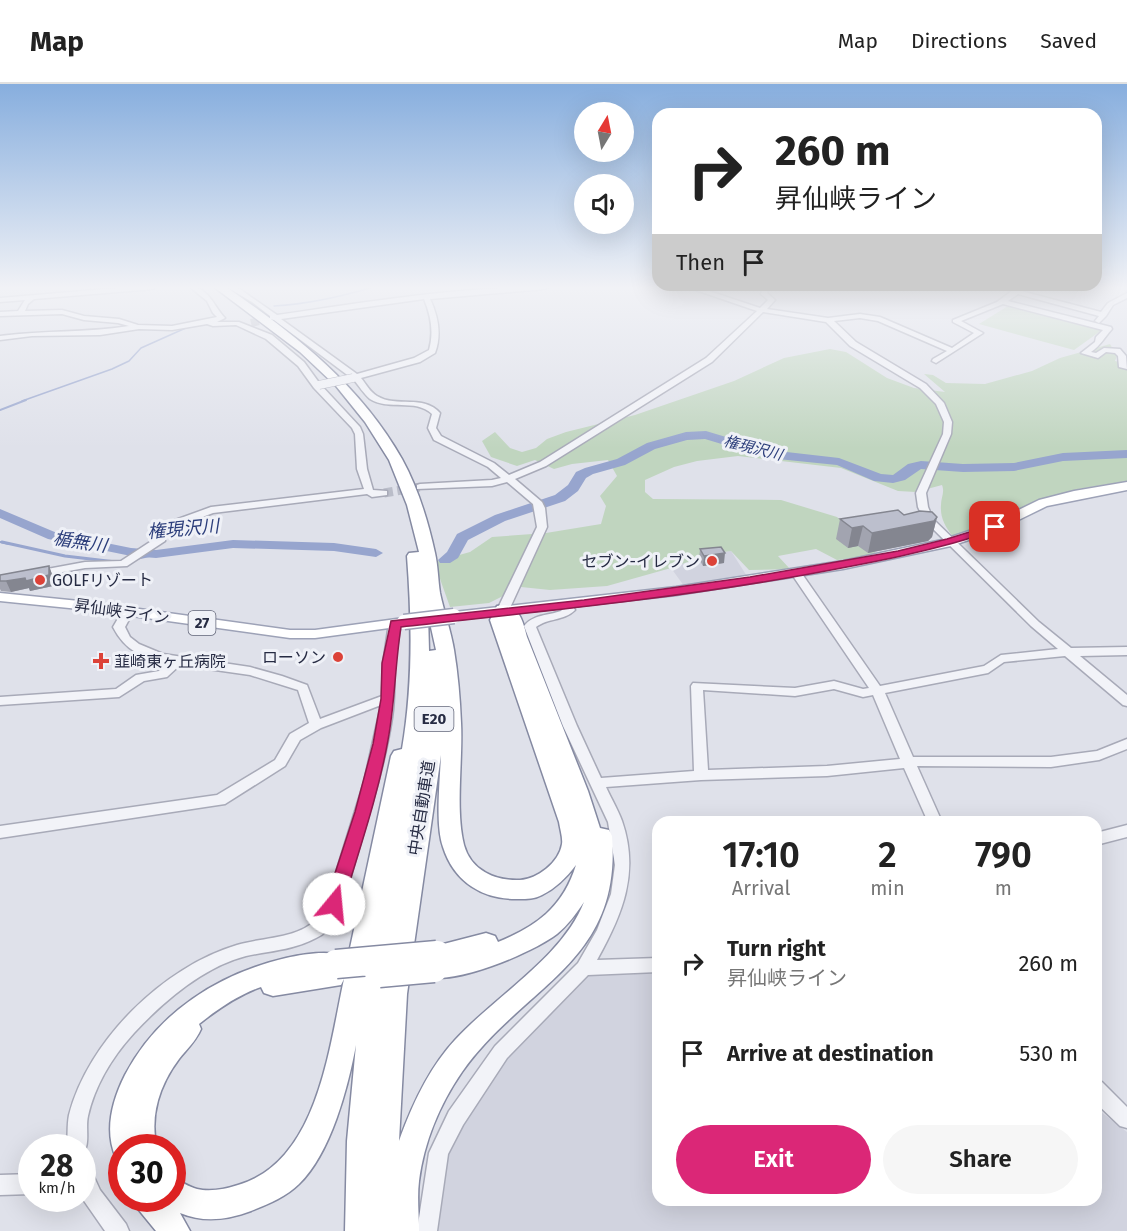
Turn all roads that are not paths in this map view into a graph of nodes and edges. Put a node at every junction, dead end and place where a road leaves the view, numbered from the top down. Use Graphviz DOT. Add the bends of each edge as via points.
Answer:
graph roads {
  1 [pos="274,341"];
  2 [pos="281,341"];
  3 [pos="292,341"];
  4 [pos="305,341"];
  5 [pos="435,341"];
  6 [pos="731,341"];
  7 [pos="849,341"];
  8 [pos="929,341"];
  9 [pos="967,341"];
  10 [pos="1099,341"];
  11 [pos="951,350"];
  12 [pos="936,361"];
  13 [pos="1127,367"];
  14 [pos="354,378"];
  15 [pos="318,386"];
  16 [pos="508,479"];
  17 [pos="1127,486"];
  18 [pos="420,487"];
  19 [pos="369,491"];
  20 [pos="384,493"];
  21 [pos="951,542"];
  22 [pos="796,573"];
  23 [pos="23,577"];
  24 [pos="0,597"];
  25 [pos="434,599"];
  26 [pos="567,605"];
  27 [pos="503,610"];
  28 [pos="127,612"];
  29 [pos="400,623"];
  30 [pos="1127,651"];
  31 [pos="421,652"];
  32 [pos="1068,652"];
  33 [pos="178,661"];
  34 [pos="529,687"];
  35 [pos="878,692"];
  36 [pos="388,699"];
  37 [pos="0,701"];
  38 [pos="1127,702"];
  39 [pos="316,725"];
  40 [pos="1127,744"];
  41 [pos="910,763"];
  42 [pos="701,775"];
  43 [pos="597,783"];
  44 [pos="932,816"];
  45 [pos="1127,831"];
  46 [pos="0,832"];
  47 [pos="1102,837"];
  48 [pos="652,965"];
  49 [pos="584,968"];
  50 [pos="335,970"];
  51 [pos="1102,1095"];
  52 [pos="1127,1119"];
  53 [pos="77,1134"];
  54 [pos="125,1134"];
  55 [pos="142,1134"];
  56 [pos="18,1184"];
  57 [pos="0,1185"];
  58 [pos="186,1199"];
  59 [pos="96,1203"];
  60 [pos="160,1212"];
  61 [pos="119,1231"];
  62 [pos="175,1231"];
  63 [pos="360,1231"];
  64 [pos="385,1231"];
  65 [pos="404,1231"];
  66 [pos="428,1231"];
  1 -- 15 [label="street" via="301,364"];
  2 -- 31 [label="highway, 中央自動車道 / E20" via="354,412 386,462 404,511 417,566"];
  3 -- 25 [label="highway, 中央自動車道 / E20" via="346,390 397,460 416,509"];
  4 -- 14 [label="street"];
  5 -- 14 [label="street" via="432,351 417,360"];
  6 -- 16 [label="street" via="700,366 556,457"];
  7 -- 21 [label="street" via="935,396 948,422 947,434 921,493 922,507"];
  8 -- 11 [label="street"];
  9 -- 11 [label="street"];
  10 -- 13 [label="street" via="1085,353 1098,356 1104,350 1116,351"];
  11 -- 12 [label="street"];
  14 -- 15 [label="street, bridge"];
  14 -- 16 [label="street" via="380,401 433,409 436,413 432,428 437,438 491,465"];
  15 -- 19 [label="street" via="356,427"];
  16 -- 18 [label="street"];
  16 -- 27 [label="street" via="539,505 542,527"];
  17 -- 21 [label="main road, 昇仙峡ライン / 27" via="1044,502 995,527"];
  19 -- 20 [label="street"];
  19 -- 23 [label="street" via="211,510 160,529 161,539 128,562 85,565"];
  21 -- 22 [label="main road, 昇仙峡ライン / 27"];
  21 -- 32 [label="street"];
  22 -- 26 [label="main road, 昇仙峡ライン / 27"];
  22 -- 35 [label="street"];
  24 -- 28 [label="main road, 昇仙峡ライン / 27"];
  25 -- 34 [label="highway" via="445,650 451,723 453,845 472,876 490,887 508,890 533,889 555,875 568,859 573,844 570,822"];
  25 -- 64 [label="highway, 中央自動車道 / E20" via="434,719 388,1057"];
  26 -- 27 [label="main road, 昇仙峡ライン / 27"];
  26 -- 43 [label="street" via="570,610 565,614 537,620 530,626"];
  27 -- 29 [label="main road, 昇仙峡ライン / 27, bridge"];
  27 -- 34 [label="highway" via="499,620"];
  28 -- 29 [label="main road, 昇仙峡ライン / 27" via="290,634"];
  28 -- 33 [label="street" via="119,627 125,639 150,653"];
  29 -- 36 [label="street" via="389,663"];
  30 -- 32 [label="street"];
  31 -- 58 [label="highway" via="348,1028 321,1120 289,1173 260,1191 233,1203 196,1204"];
  31 -- 63 [label="highway, 中央自動車道 / E20" via="411,767 383,928 366,1060"];
  32 -- 35 [label="street" via="1001,659 988,669"];
  32 -- 38 [label="street"];
  33 -- 37 [label="street" via="163,674 140,678 118,693"];
  33 -- 39 [label="street" via="234,668 303,688"];
  34 -- 50 [label="highway, bridge" via="578,794 589,834 585,876 574,900 557,922 530,940 492,954 454,965 435,962"];
  34 -- 65 [label="highway" via="583,787 602,837 601,878 594,906 577,937 463,1049 444,1076 411,1150 404,1181"];
  35 -- 41 [label="street"];
  35 -- 42 [label="street" via="863,693 834,685 795,692 697,686"];
  36 -- 39 [label="street"];
  36 -- 53 [label="street" via="363,812 325,922 310,935 235,952 210,965 128,1026 91,1080 80,1108"];
  39 -- 46 [label="street" via="295,737 280,763 220,800"];
  40 -- 41 [label="street" via="1099,755 1051,762"];
  41 -- 42 [label="street" via="827,771"];
  41 -- 44 [label="street"];
  42 -- 43 [label="street"];
  43 -- 49 [label="street" via="615,822 623,865 613,910"];
  45 -- 47 [label="street"];
  48 -- 49 [label="street"];
  49 -- 66 [label="street" via="501,1052 456,1118 440,1153"];
  50 -- 54 [label="highway" via="294,967 216,996 194,1011 158,1044 142,1068 128,1100"];
  50 -- 55 [label="highway" via="257,990 228,1003 187,1030 146,1089"];
  51 -- 52 [label="street"];
  56 -- 57 [label="street"];
  59 -- 61 [label="street"];
  60 -- 62 [label="highway"];
}
